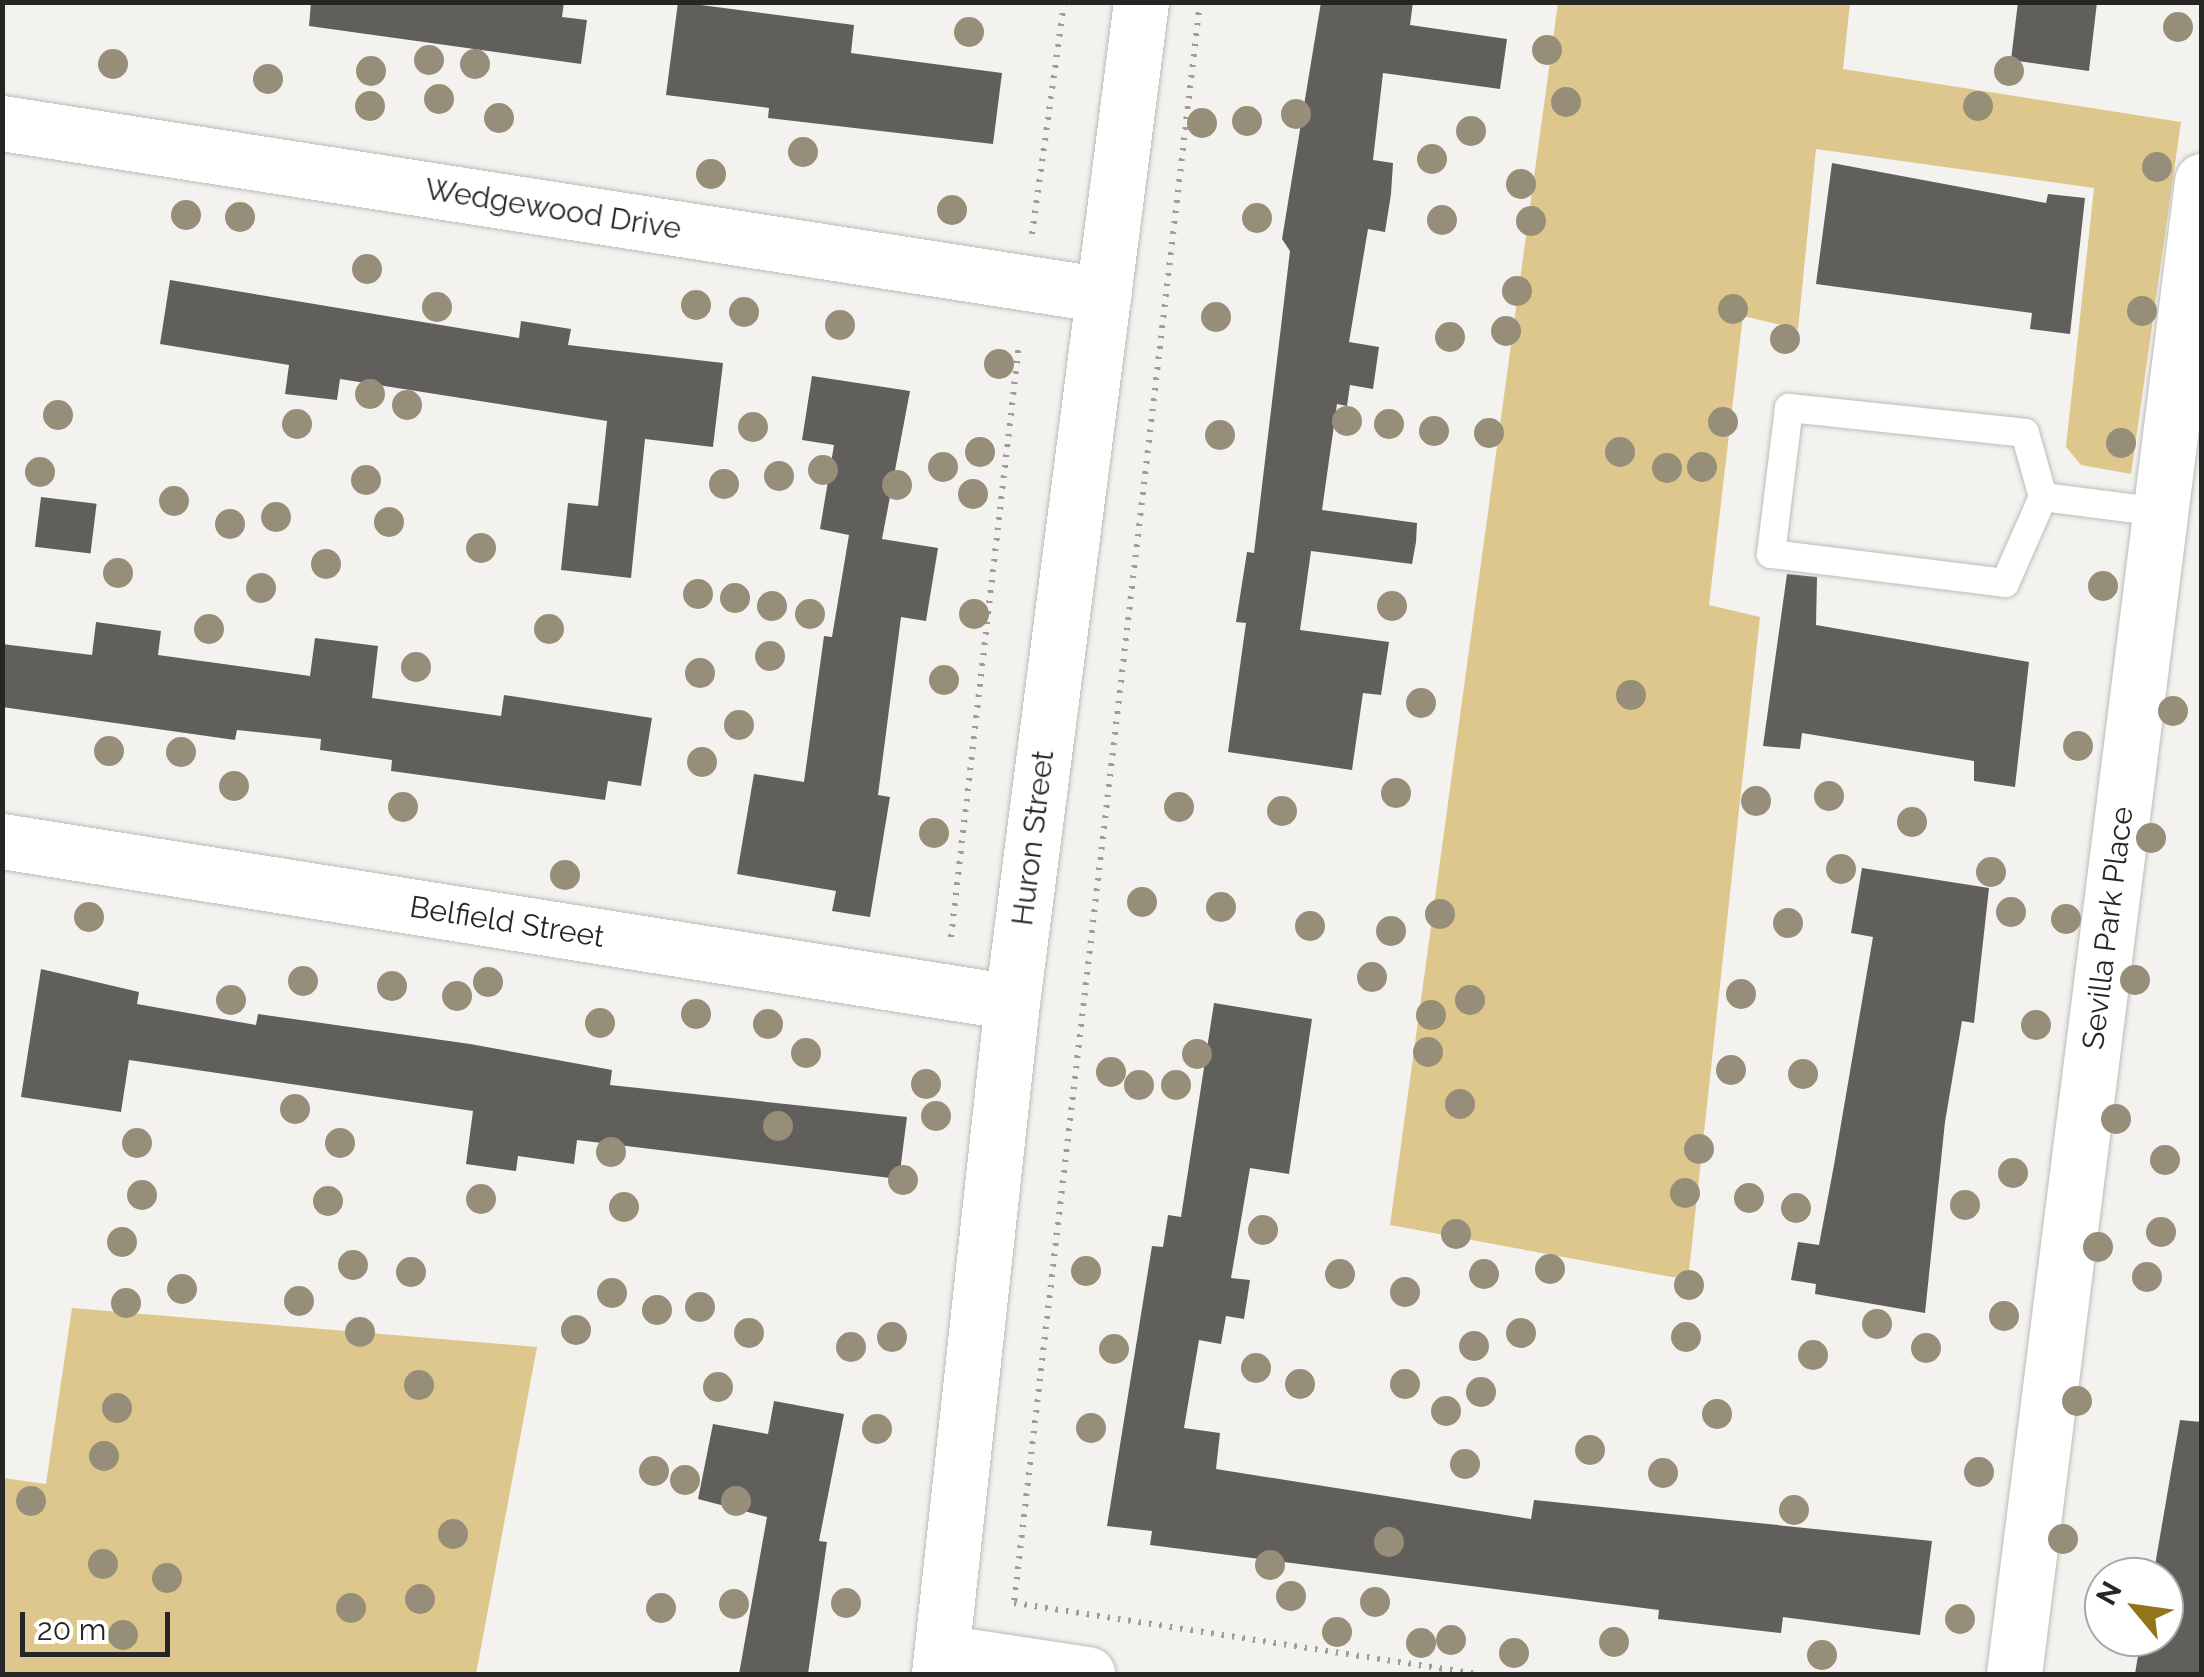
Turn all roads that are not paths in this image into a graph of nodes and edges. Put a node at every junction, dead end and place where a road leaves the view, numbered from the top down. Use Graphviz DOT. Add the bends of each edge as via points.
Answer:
graph roads {
  1 [pos="1141,2"];
  2 [pos="2,123"];
  3 [pos="2202,181"];
  4 [pos="1104,295"];
  5 [pos="2044,497"];
  6 [pos="2160,512"];
  7 [pos="2,841"];
  8 [pos="1012,1002"];
  9 [pos="941,1663"];
  10 [pos="1088,1674"];
  11 [pos="2014,1674"];
  1 -- 4 [label="street, Huron Street"];
  2 -- 4 [label="street, Wedgewood Drive"];
  3 -- 6 [label="street, Sevilla Park Place"];
  4 -- 8 [label="street, Huron Street"];
  5 -- 5 [label="lane" via="2025,433 1790,408 1771,554 2006,583"];
  5 -- 6 [label="lane"];
  6 -- 11 [label="street, Sevilla Park Place"];
  7 -- 8 [label="street, Belfield Street"];
  8 -- 9 [label="street, Huron Street"];
  9 -- 10 [label="street"];
}
